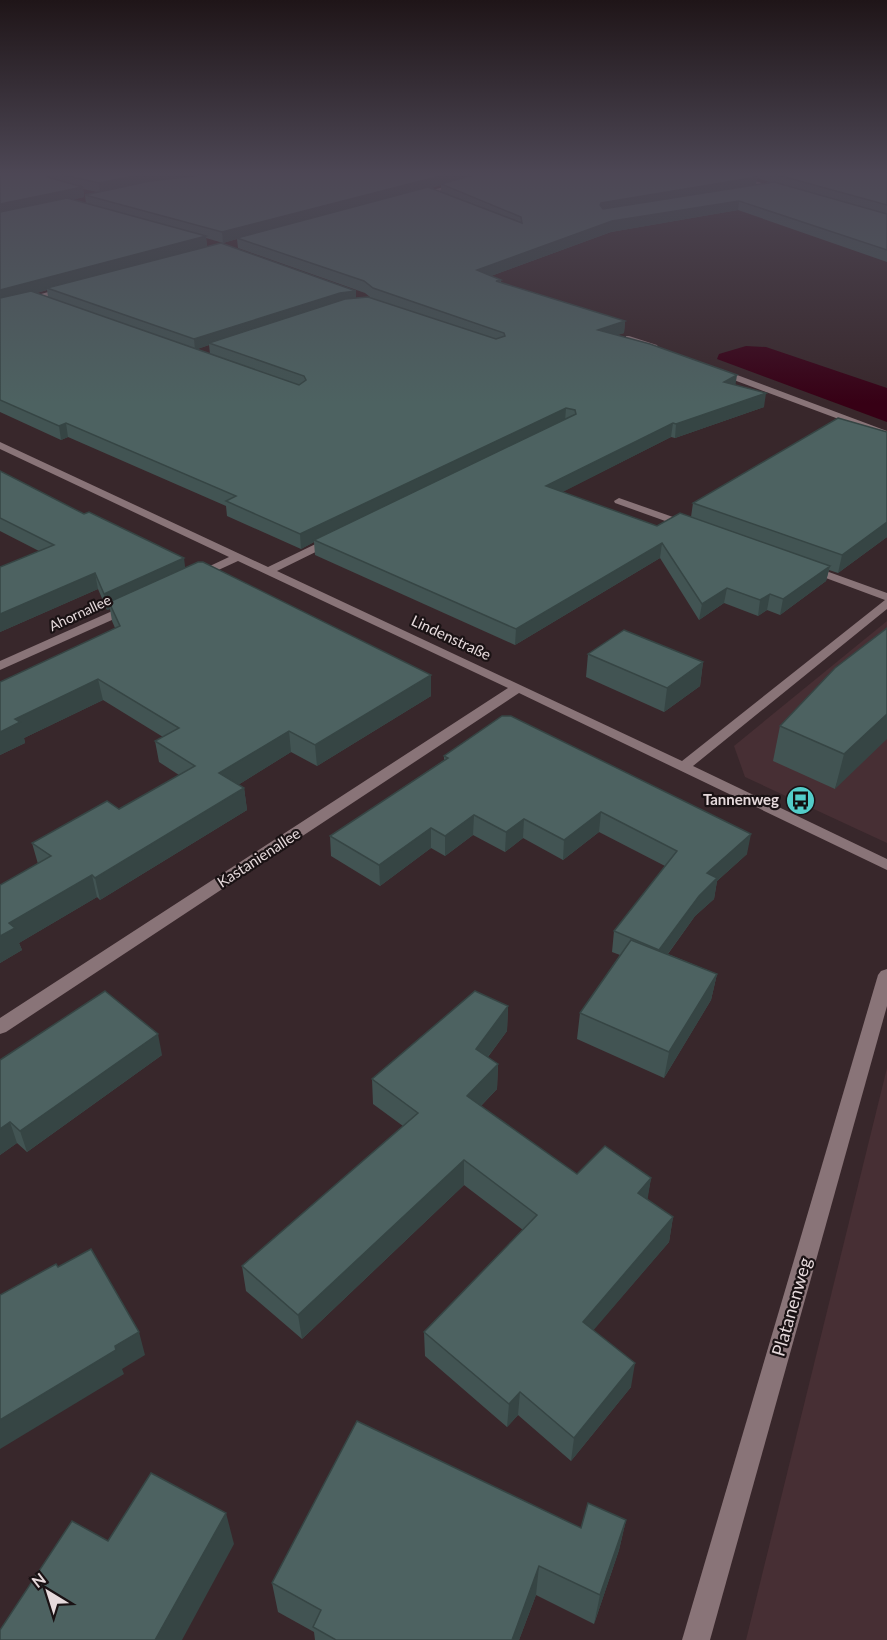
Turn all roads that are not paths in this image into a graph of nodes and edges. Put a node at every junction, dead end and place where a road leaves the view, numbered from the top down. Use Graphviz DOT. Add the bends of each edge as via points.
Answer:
graph roads {
  1 [pos="79,286"];
  2 [pos="34,298"];
  3 [pos="56,305"];
  4 [pos="0,307"];
  5 [pos="629,338"];
  6 [pos="663,351"];
  7 [pos="708,367"];
  8 [pos="887,434"];
  9 [pos="4,450"];
  10 [pos="619,501"];
  11 [pos="697,529"];
  12 [pos="343,535"];
  13 [pos="238,557"];
  14 [pos="798,565"];
  15 [pos="268,571"];
  16 [pos="184,582"];
  17 [pos="887,597"];
  18 [pos="141,602"];
  19 [pos="887,603"];
  20 [pos="0,666"];
  21 [pos="518,688"];
  22 [pos="682,767"];
  23 [pos="887,865"];
  24 [pos="887,975"];
  25 [pos="0,1027"];
  26 [pos="696,1640"];
  1 -- 2 [label="street"];
  2 -- 3 [label="street"];
  2 -- 4 [label="street"];
  5 -- 6 [label="street"];
  7 -- 8 [label="street"];
  9 -- 13 [label="street, Lindenstraße"];
  10 -- 11 [label="street"];
  12 -- 15 [label="street"];
  13 -- 15 [label="street, Lindenstraße"];
  13 -- 16 [label="street"];
  14 -- 17 [label="street"];
  15 -- 21 [label="street, Lindenstraße"];
  18 -- 20 [label="street, Ahornallee"];
  19 -- 22 [label="street"];
  21 -- 22 [label="street, Lindenstraße"];
  21 -- 25 [label="street, Kastanienallee"];
  22 -- 23 [label="street, Lindenstraße"];
  24 -- 26 [label="street, Platanenweg"];
}
